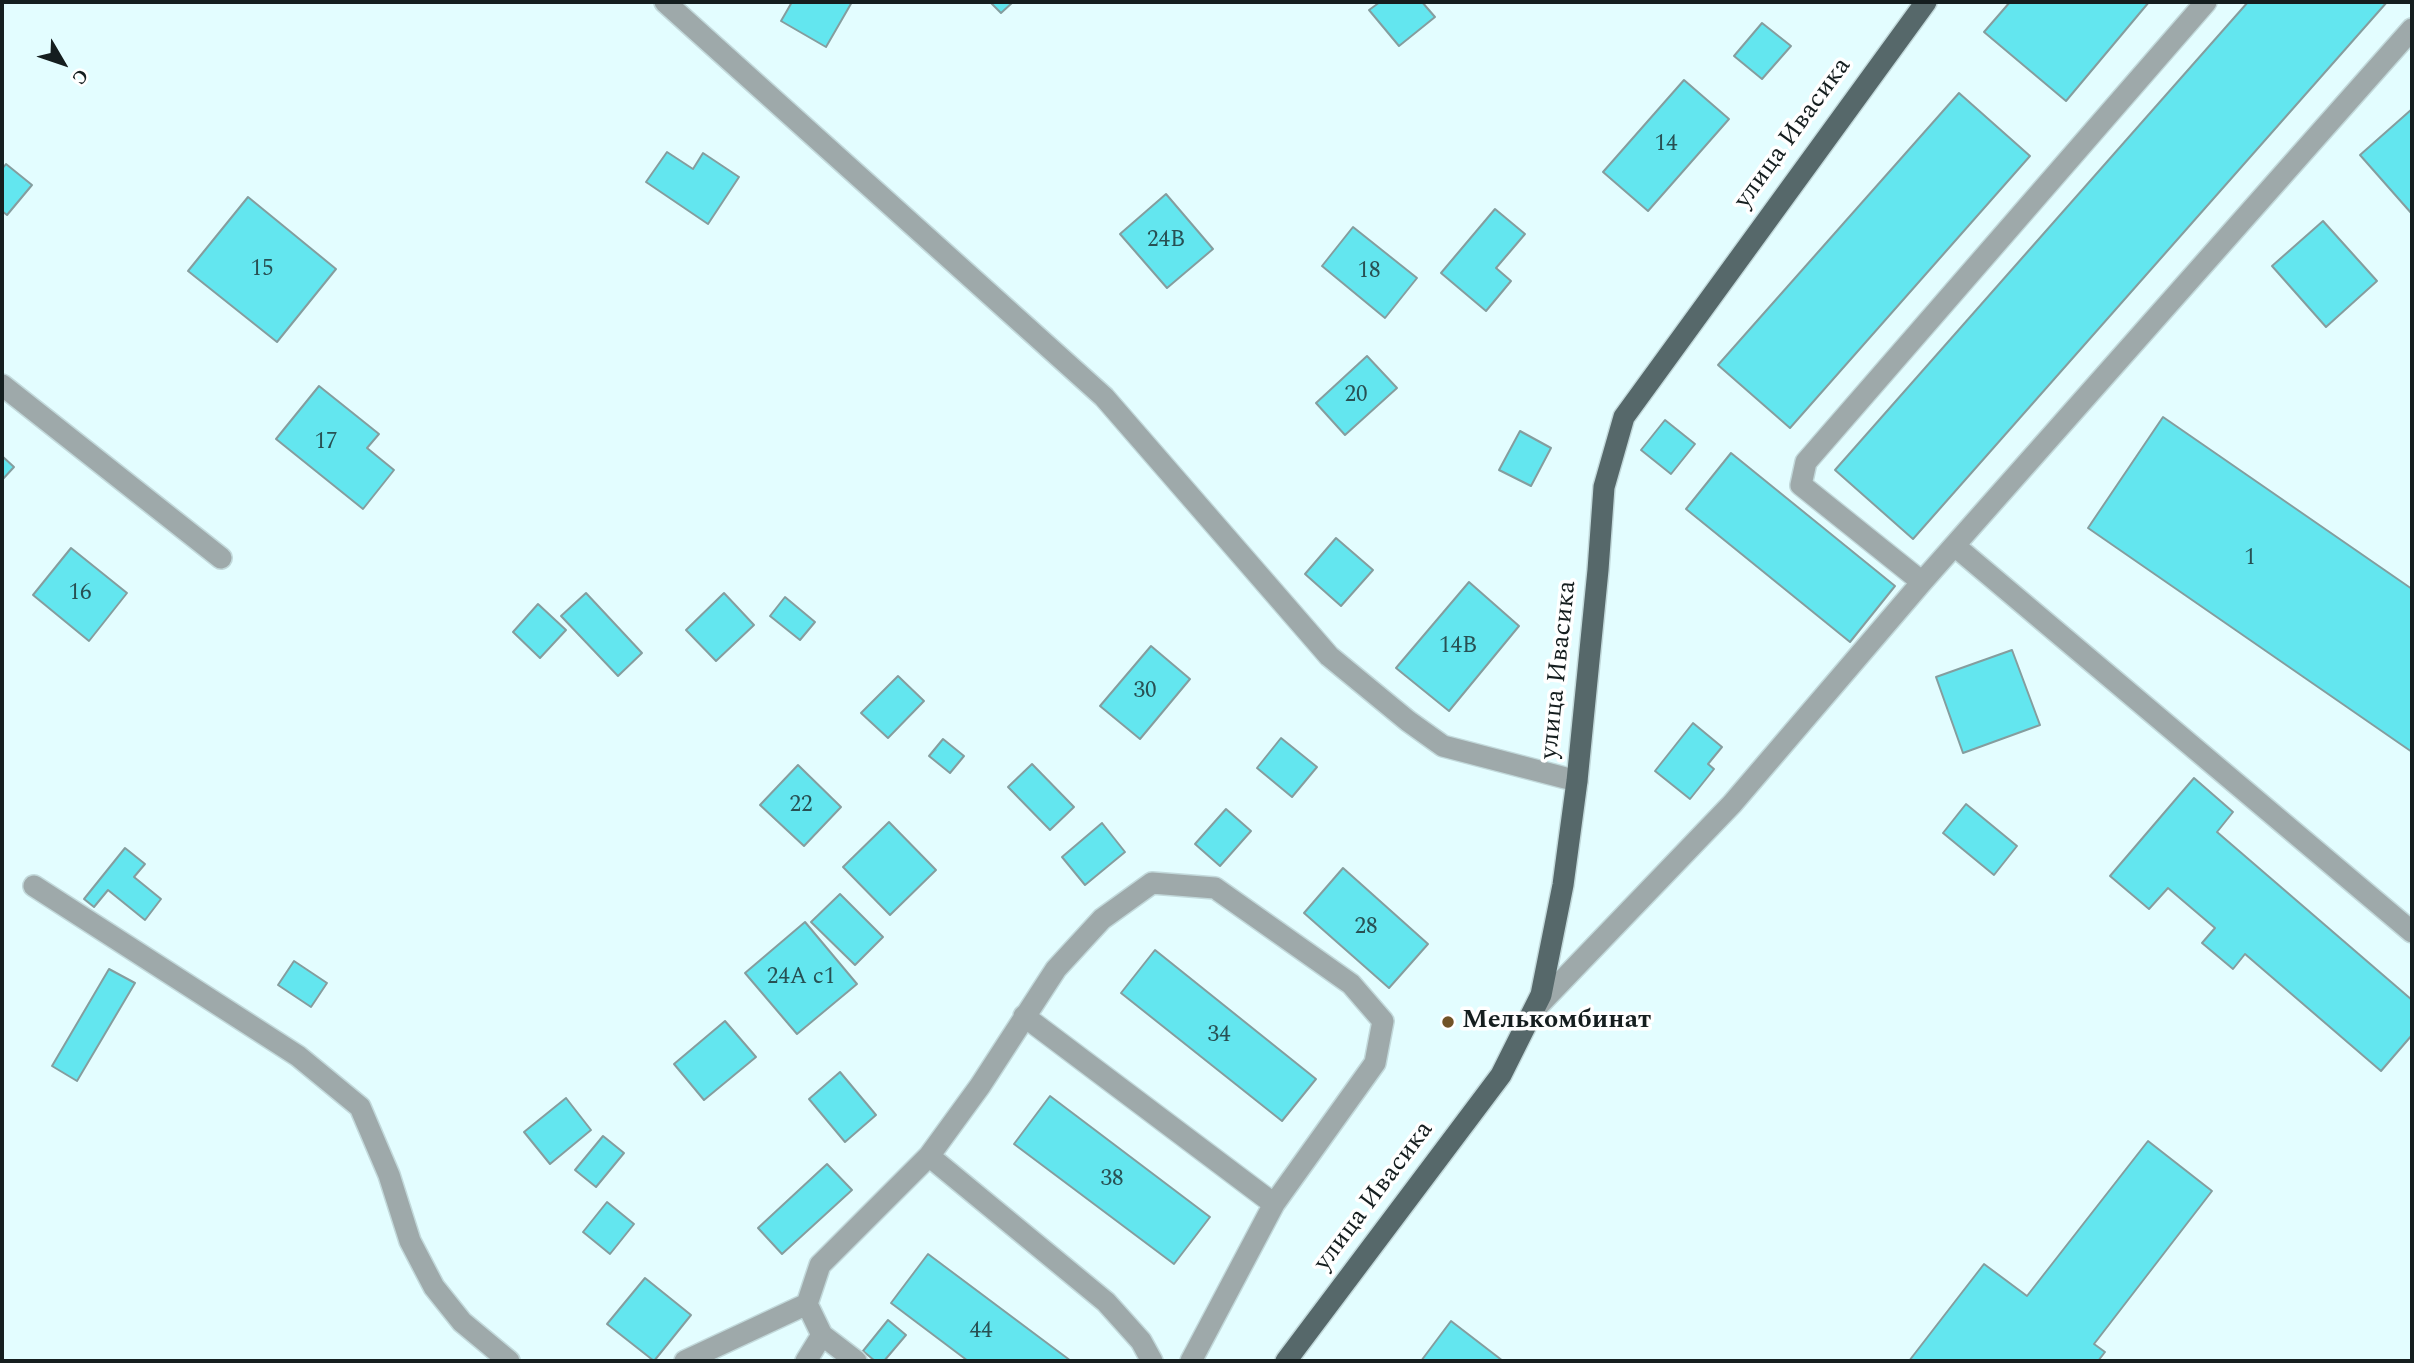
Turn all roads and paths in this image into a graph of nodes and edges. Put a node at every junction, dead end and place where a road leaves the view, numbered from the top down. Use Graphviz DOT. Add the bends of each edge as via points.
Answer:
graph roads {
  1 [pos="664,2"];
  2 [pos="1926,2"];
  3 [pos="2206,2"];
  4 [pos="2412,29"];
  5 [pos="2,386"];
  6 [pos="1955,546"];
  7 [pos="221,558"];
  8 [pos="1922,582"];
  9 [pos="1577,781"];
  10 [pos="34,886"];
  11 [pos="2412,932"];
  12 [pos="1534,1010"];
  13 [pos="1024,1016"];
  14 [pos="929,1156"];
  15 [pos="1274,1204"];
  16 [pos="807,1304"];
  17 [pos="822,1335"];
  18 [pos="509,1361"];
  19 [pos="685,1361"];
  20 [pos="806,1361"];
  21 [pos="856,1361"];
  22 [pos="1152,1361"];
  23 [pos="1191,1361"];
  24 [pos="1286,1361"];
  1 -- 9 [label="lane" via="1104,397 1329,656 1443,746"];
  2 -- 9 [label="main road, улица Ивасика" via="1624,417 1604,487"];
  3 -- 8 [label="lane" via="1806,462 1801,485"];
  4 -- 6 [label="lane"];
  5 -- 7 [label="lane"];
  6 -- 8 [label="lane"];
  6 -- 11 [label="lane"];
  8 -- 12 [label="lane" via="1732,804"];
  9 -- 12 [label="main road, улица Ивасика" via="1563,886"];
  10 -- 18 [label="lane" via="298,1056 359,1107 411,1241 434,1287 462,1322"];
  12 -- 24 [label="main road, улица Ивасика" via="1501,1075"];
  13 -- 14 [label="lane"];
  13 -- 15 [label="lane"];
  13 -- 15 [label="lane" via="1056,969 1102,919 1152,883 1215,888 1351,984 1383,1021 1374,1063"];
  14 -- 16 [label="lane" via="820,1265"];
  14 -- 22 [label="lane" via="1106,1302 1141,1341"];
  15 -- 23 [label="lane"];
  16 -- 17 [label="lane"];
  16 -- 19 [label="lane"];
  17 -- 20 [label="lane"];
  17 -- 21 [label="lane"];
}
